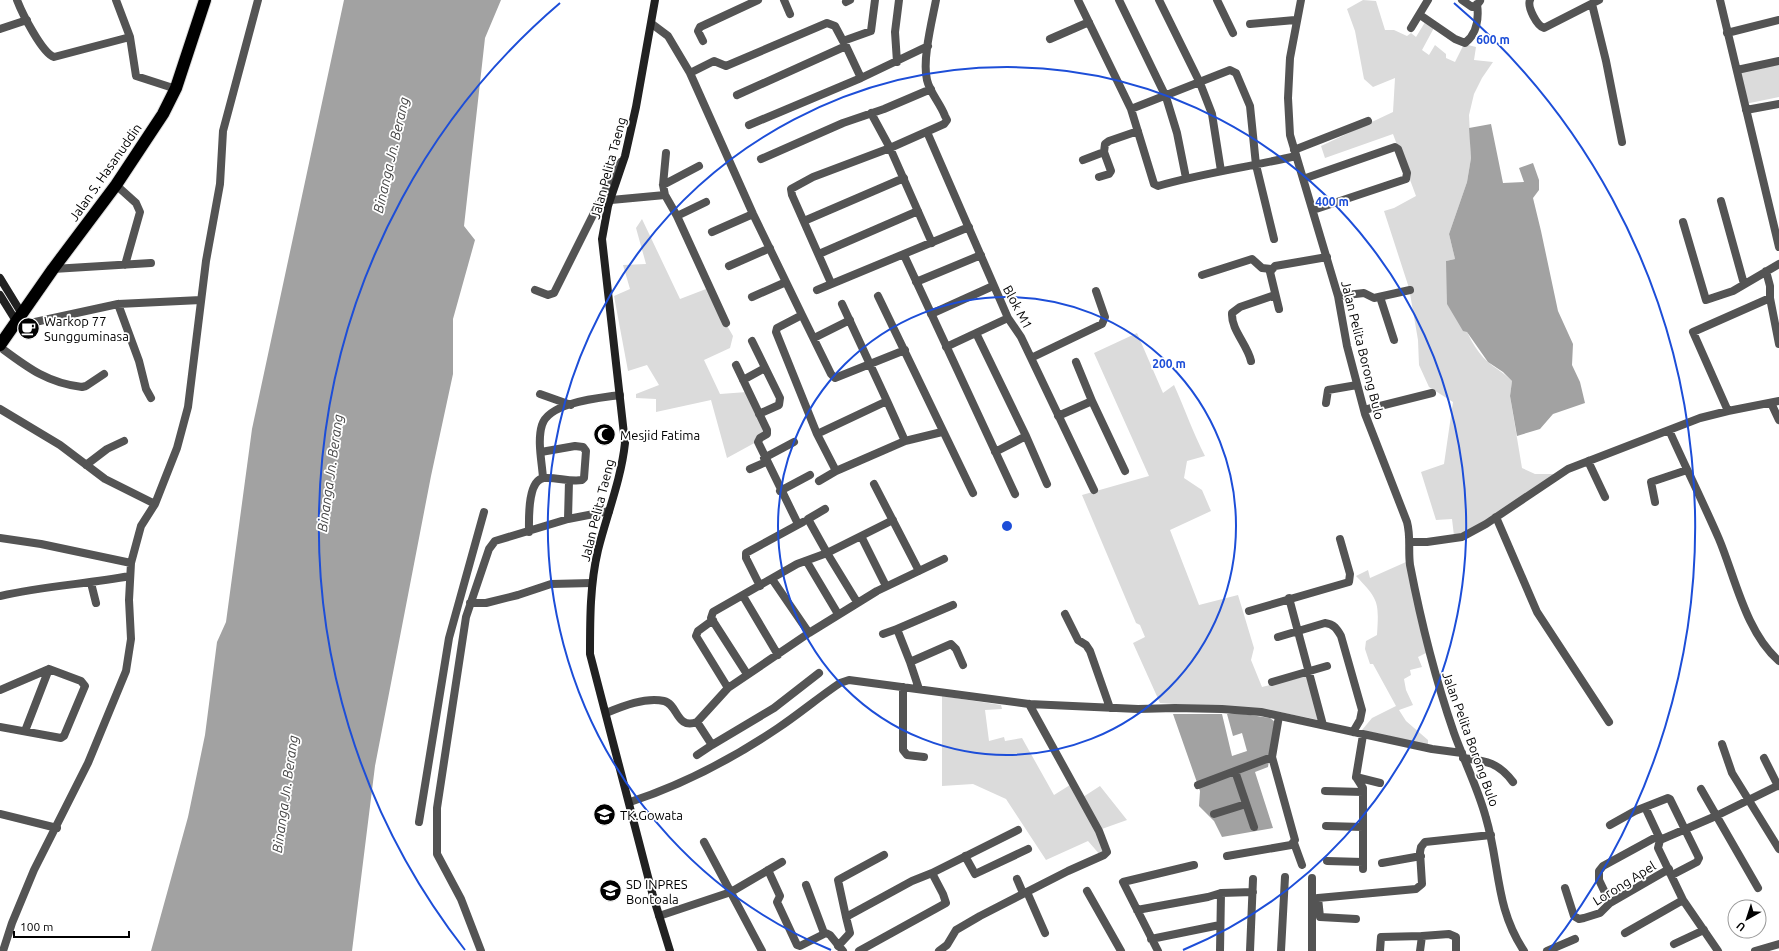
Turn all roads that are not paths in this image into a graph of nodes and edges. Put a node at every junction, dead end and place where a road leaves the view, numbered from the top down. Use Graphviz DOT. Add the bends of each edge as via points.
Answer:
graph roads {
  1 [pos="17,0"];
  2 [pos="116,0"];
  3 [pos="198,0"];
  4 [pos="205,0"];
  5 [pos="258,0"];
  6 [pos="655,0"];
  7 [pos="758,0"];
  8 [pos="784,0"];
  9 [pos="875,0"];
  10 [pos="899,0"];
  11 [pos="936,0"];
  12 [pos="1078,0"];
  13 [pos="1158,0"];
  14 [pos="1217,0"];
  15 [pos="1300,0"];
  16 [pos="1428,0"];
  17 [pos="1462,0"];
  18 [pos="1530,0"];
  19 [pos="1720,0"];
  20 [pos="1121,1"];
  21 [pos="1479,2"];
  22 [pos="1596,2"];
  23 [pos="790,14"];
  24 [pos="1420,15"];
  25 [pos="27,20"];
  26 [pos="1295,20"];
  27 [pos="1779,20"];
  28 [pos="1089,22"];
  29 [pos="652,24"];
  30 [pos="1250,24"];
  31 [pos="1411,28"];
  32 [pos="0,29"];
  33 [pos="1233,33"];
  34 [pos="1727,33"];
  35 [pos="130,37"];
  36 [pos="1050,40"];
  37 [pos="703,41"];
  38 [pos="928,46"];
  39 [pos="1779,61"];
  40 [pos="896,62"];
  41 [pos="1737,70"];
  42 [pos="690,72"];
  43 [pos="861,78"];
  44 [pos="1200,83"];
  45 [pos="170,86"];
  46 [pos="931,89"];
  47 [pos="737,94"];
  48 [pos="1166,96"];
  49 [pos="1779,104"];
  50 [pos="1131,109"];
  51 [pos="1746,110"];
  52 [pos="871,113"];
  53 [pos="1368,121"];
  54 [pos="749,125"];
  55 [pos="1138,131"];
  56 [pos="927,132"];
  57 [pos="1622,142"];
  58 [pos="890,148"];
  59 [pos="1104,152"];
  60 [pos="666,153"];
  61 [pos="1295,153"];
  62 [pos="625,156"];
  63 [pos="761,159"];
  64 [pos="1082,160"];
  65 [pos="1256,165"];
  66 [pos="699,166"];
  67 [pos="1221,172"];
  68 [pos="1099,177"];
  69 [pos="904,178"];
  70 [pos="1186,178"];
  71 [pos="1303,179"];
  72 [pos="116,185"];
  73 [pos="663,185"];
  74 [pos="665,195"];
  75 [pos="611,200"];
  76 [pos="1720,201"];
  77 [pos="706,202"];
  78 [pos="1313,210"];
  79 [pos="918,212"];
  80 [pos="753,214"];
  81 [pos="677,216"];
  82 [pos="804,221"];
  83 [pos="1683,222"];
  84 [pos="969,227"];
  85 [pos="712,232"];
  86 [pos="1274,239"];
  87 [pos="932,243"];
  88 [pos="1779,247"];
  89 [pos="770,248"];
  90 [pos="819,254"];
  91 [pos="904,255"];
  92 [pos="980,255"];
  93 [pos="1326,257"];
  94 [pos="151,263"];
  95 [pos="1779,264"];
  96 [pos="125,265"];
  97 [pos="729,266"];
  98 [pos="53,269"];
  99 [pos="1271,269"];
  100 [pos="1766,271"];
  101 [pos="1202,275"];
  102 [pos="0,278"];
  103 [pos="786,282"];
  104 [pos="916,282"];
  105 [pos="831,284"];
  106 [pos="1744,284"];
  107 [pos="993,286"];
  108 [pos="535,290"];
  109 [pos="817,290"];
  110 [pos="1410,290"];
  111 [pos="1096,291"];
  112 [pos="0,295"];
  113 [pos="878,296"];
  114 [pos="1275,296"];
  115 [pos="1338,296"];
  116 [pos="752,297"];
  117 [pos="1380,297"];
  118 [pos="1770,298"];
  119 [pos="201,300"];
  120 [pos="118,304"];
  121 [pos="842,304"];
  122 [pos="1279,309"];
  123 [pos="931,314"];
  124 [pos="802,315"];
  125 [pos="16,317"];
  126 [pos="1008,318"];
  127 [pos="850,320"];
  128 [pos="726,323"];
  129 [pos="0,332"];
  130 [pos="976,333"];
  131 [pos="814,338"];
  132 [pos="1394,340"];
  133 [pos="752,341"];
  134 [pos="1779,344"];
  135 [pos="0,346"];
  136 [pos="946,347"];
  137 [pos="904,350"];
  138 [pos="1031,358"];
  139 [pos="1251,361"];
  140 [pos="1076,362"];
  141 [pos="871,364"];
  142 [pos="736,365"];
  143 [pos="765,368"];
  144 [pos="104,374"];
  145 [pos="742,380"];
  146 [pos="1358,386"];
  147 [pos="1432,393"];
  148 [pos="540,394"];
  149 [pos="620,395"];
  150 [pos="151,398"];
  151 [pos="887,400"];
  152 [pos="1092,401"];
  153 [pos="1775,402"];
  154 [pos="1326,403"];
  155 [pos="571,405"];
  156 [pos="0,409"];
  157 [pos="1364,410"];
  158 [pos="1728,410"];
  159 [pos="759,414"];
  160 [pos="1058,416"];
  161 [pos="1779,420"];
  162 [pos="1669,430"];
  163 [pos="942,432"];
  164 [pos="818,434"];
  165 [pos="1026,436"];
  166 [pos="124,441"];
  167 [pos="905,441"];
  168 [pos="794,442"];
  169 [pos="541,452"];
  170 [pos="995,452"];
  171 [pos="765,460"];
  172 [pos="1588,461"];
  173 [pos="86,465"];
  174 [pos="750,469"];
  175 [pos="1687,470"];
  176 [pos="836,471"];
  177 [pos="1125,471"];
  178 [pos="810,475"];
  179 [pos="543,478"];
  180 [pos="569,481"];
  181 [pos="819,481"];
  182 [pos="874,484"];
  183 [pos="1047,484"];
  184 [pos="1094,490"];
  185 [pos="780,491"];
  186 [pos="972,493"];
  187 [pos="1015,494"];
  188 [pos="1605,497"];
  189 [pos="1656,502"];
  190 [pos="155,504"];
  191 [pos="825,509"];
  192 [pos="609,511"];
  193 [pos="484,512"];
  194 [pos="1496,517"];
  195 [pos="568,519"];
  196 [pos="808,519"];
  197 [pos="893,520"];
  198 [pos="798,524"];
  199 [pos="529,532"];
  200 [pos="861,536"];
  201 [pos="0,538"];
  202 [pos="1340,538"];
  203 [pos="1410,542"];
  204 [pos="827,554"];
  205 [pos="486,556"];
  206 [pos="944,559"];
  207 [pos="807,562"];
  208 [pos="132,563"];
  209 [pos="468,568"];
  210 [pos="919,570"];
  211 [pos="130,576"];
  212 [pos="772,579"];
  213 [pos="91,583"];
  214 [pos="592,583"];
  215 [pos="760,586"];
  216 [pos="886,586"];
  217 [pos="0,596"];
  218 [pos="743,596"];
  219 [pos="1289,598"];
  220 [pos="857,602"];
  221 [pos="96,603"];
  222 [pos="470,603"];
  223 [pos="953,605"];
  224 [pos="1248,611"];
  225 [pos="838,614"];
  226 [pos="1064,614"];
  227 [pos="713,620"];
  228 [pos="897,629"];
  229 [pos="1298,632"];
  230 [pos="809,633"];
  231 [pos="883,634"];
  232 [pos="1278,637"];
  233 [pos="778,655"];
  234 [pos="1779,661"];
  235 [pos="910,662"];
  236 [pos="963,665"];
  237 [pos="1327,666"];
  238 [pos="49,669"];
  239 [pos="1308,672"];
  240 [pos="819,673"];
  241 [pos="747,674"];
  242 [pos="1272,682"];
  243 [pos="902,687"];
  244 [pos="728,688"];
  245 [pos="919,689"];
  246 [pos="0,690"];
  247 [pos="1029,704"];
  248 [pos="1110,708"];
  249 [pos="606,713"];
  250 [pos="1279,716"];
  251 [pos="697,722"];
  252 [pos="1609,722"];
  253 [pos="1323,725"];
  254 [pos="0,727"];
  255 [pos="24,731"];
  256 [pos="1353,732"];
  257 [pos="1363,735"];
  258 [pos="1722,744"];
  259 [pos="712,745"];
  260 [pos="697,755"];
  261 [pos="1463,756"];
  262 [pos="924,757"];
  263 [pos="1272,757"];
  264 [pos="1764,758"];
  265 [pos="1235,771"];
  266 [pos="1356,777"];
  267 [pos="1380,782"];
  268 [pos="1513,782"];
  269 [pos="1198,784"];
  270 [pos="1779,786"];
  271 [pos="1701,789"];
  272 [pos="1325,791"];
  273 [pos="1363,792"];
  274 [pos="1747,801"];
  275 [pos="630,802"];
  276 [pos="1246,804"];
  277 [pos="1645,807"];
  278 [pos="0,814"];
  279 [pos="1214,814"];
  280 [pos="1716,816"];
  281 [pos="419,822"];
  282 [pos="1610,824"];
  283 [pos="1326,826"];
  284 [pos="1254,827"];
  285 [pos="1363,827"];
  286 [pos="57,828"];
  287 [pos="1686,828"];
  288 [pos="1018,830"];
  289 [pos="1491,835"];
  290 [pos="1659,838"];
  291 [pos="704,842"];
  292 [pos="1294,843"];
  293 [pos="1028,849"];
  294 [pos="1779,849"];
  295 [pos="884,855"];
  296 [pos="965,856"];
  297 [pos="1227,856"];
  298 [pos="1421,856"];
  299 [pos="1327,861"];
  300 [pos="782,862"];
  301 [pos="1382,862"];
  302 [pos="1194,865"];
  303 [pos="1302,865"];
  304 [pos="768,870"];
  305 [pos="1670,872"];
  306 [pos="932,873"];
  307 [pos="1285,877"];
  308 [pos="1312,878"];
  309 [pos="1017,879"];
  310 [pos="1253,879"];
  311 [pos="806,885"];
  312 [pos="1565,888"];
  313 [pos="1758,888"];
  314 [pos="1087,891"];
  315 [pos="731,892"];
  316 [pos="1253,892"];
  317 [pos="1025,893"];
  318 [pos="1221,893"];
  319 [pos="1683,900"];
  320 [pos="1610,903"];
  321 [pos="1137,910"];
  322 [pos="659,916"];
  323 [pos="846,917"];
  324 [pos="1356,919"];
  325 [pos="1220,925"];
  326 [pos="1704,930"];
  327 [pos="824,933"];
  328 [pos="1046,933"];
  329 [pos="1626,933"];
  330 [pos="1422,936"];
  331 [pos="3,939"];
  332 [pos="1151,939"];
  333 [pos="1575,939"];
  334 [pos="1674,944"];
  335 [pos="1779,944"];
  336 [pos="840,948"];
  337 [pos="3,951"];
  338 [pos="481,951"];
  339 [pos="670,951"];
  340 [pos="762,951"];
  341 [pos="859,951"];
  342 [pos="939,951"];
  343 [pos="1121,951"];
  344 [pos="1158,951"];
  345 [pos="1220,951"];
  346 [pos="1250,951"];
  347 [pos="1281,951"];
  348 [pos="1312,951"];
  349 [pos="1380,951"];
  350 [pos="1420,951"];
  351 [pos="1456,951"];
  352 [pos="1524,951"];
  353 [pos="1547,951"];
  354 [pos="1718,951"];
  355 [pos="1755,951"];
  1 -- 25 [label="street"];
  2 -- 35 [label="street"];
  3 -- 45 [label="highway, Jalan S. Hasanuddin"];
  4 -- 72 [label="highway, Jalan S. Hasanuddin" via="176,88 163,114"];
  5 -- 119 [label="street" via="223,130 220,184"];
  6 -- 29 [label="street, Jalan Pelita Taeng"];
  7 -- 37 [label="street" via="700,26 698,31"];
  8 -- 23 [label="street"];
  9 -- 42 [label="street" via="871,31 844,41 835,26 827,23 726,66 714,61"];
  10 -- 40 [label="street" via="895,32"];
  11 -- 38 [label="street"];
  12 -- 28 [label="street"];
  13 -- 44 [label="street"];
  14 -- 33 [label="street"];
  15 -- 26 [label="street, Jalan Pelita Borong Bulo"];
  16 -- 24 [label="street"];
  17 -- 21 [label="street" via="1472,7"];
  18 -- 22 [label="street" via="1529,6 1538,25 1544,28"];
  19 -- 34 [label="street"];
  20 -- 48 [label="street"];
  21 -- 24 [label="street" via="1478,22 1465,43"];
  22 -- 57 [label="street"];
  24 -- 31 [label="street"];
  25 -- 32 [label="street"];
  25 -- 35 [label="street" via="50,56 54,57"];
  26 -- 30 [label="street"];
  26 -- 61 [label="street, Jalan Pelita Borong Bulo" via="1288,98 1290,135"];
  27 -- 34 [label="street"];
  28 -- 36 [label="street"];
  28 -- 50 [label="street"];
  29 -- 42 [label="street" via="668,36"];
  29 -- 62 [label="street, Jalan Pelita Taeng"];
  34 -- 41 [label="street"];
  35 -- 45 [label="street" via="136,76"];
  38 -- 40 [label="street"];
  38 -- 46 [label="street" via="926,74"];
  39 -- 41 [label="street"];
  40 -- 43 [label="street"];
  41 -- 51 [label="street"];
  42 -- 80 [label="street"];
  43 -- 47 [label="street" via="846,46"];
  43 -- 54 [label="street"];
  44 -- 48 [label="street"];
  44 -- 65 [label="street" via="1230,70 1236,73 1250,106"];
  44 -- 67 [label="street" via="1212,114"];
  45 -- 125 [label="highway, Jalan S. Hasanuddin" via="159,112 113,182"];
  46 -- 52 [label="street"];
  46 -- 56 [label="street" via="943,109 946,120 944,124"];
  48 -- 50 [label="street"];
  48 -- 70 [label="street"];
  49 -- 51 [label="street"];
  50 -- 55 [label="street"];
  51 -- 88 [label="street"];
  52 -- 58 [label="street"];
  52 -- 63 [label="street"];
  53 -- 61 [label="street"];
  55 -- 59 [label="street" via="1108,142 1105,144"];
  55 -- 70 [label="street" via="1154,184 1158,186"];
  56 -- 58 [label="street"];
  56 -- 84 [label="street, Blok M1"];
  58 -- 69 [label="street"];
  58 -- 82 [label="street" via="794,186 791,189 792,195"];
  59 -- 64 [label="street"];
  59 -- 68 [label="street" via="1111,172"];
  60 -- 73 [label="street"];
  61 -- 65 [label="street"];
  61 -- 71 [label="street, Jalan Pelita Borong Bulo"];
  62 -- 75 [label="street, Jalan Pelita Taeng"];
  62 -- 108 [label="street" via="610,179 554,293 548,295"];
  65 -- 67 [label="street"];
  65 -- 86 [label="street"];
  66 -- 73 [label="street"];
  67 -- 70 [label="street" via="1208,172"];
  69 -- 79 [label="street"];
  69 -- 82 [label="street"];
  71 -- 78 [label="street, Jalan Pelita Borong Bulo"];
  71 -- 78 [label="street" via="1395,147 1407,173 1406,179"];
  72 -- 96 [label="street" via="136,203 140,212"];
  72 -- 98 [label="highway, Jalan S. Hasanuddin"];
  73 -- 74 [label="street"];
  74 -- 75 [label="street"];
  74 -- 81 [label="street"];
  75 -- 149 [label="street, Jalan Pelita Taeng" via="602,239"];
  76 -- 106 [label="street"];
  77 -- 81 [label="street"];
  78 -- 93 [label="street, Jalan Pelita Borong Bulo"];
  79 -- 87 [label="street"];
  79 -- 90 [label="street"];
  80 -- 85 [label="street"];
  80 -- 89 [label="street"];
  81 -- 128 [label="street"];
  82 -- 90 [label="street"];
  83 -- 106 [label="street" via="1706,300 1733,291"];
  84 -- 87 [label="street"];
  84 -- 92 [label="street, Blok M1"];
  87 -- 91 [label="street"];
  89 -- 97 [label="street"];
  89 -- 103 [label="street"];
  90 -- 105 [label="street"];
  91 -- 104 [label="street"];
  91 -- 105 [label="street"];
  92 -- 104 [label="street"];
  92 -- 107 [label="street, Blok M1"];
  93 -- 99 [label="street" via="1275,266"];
  93 -- 115 [label="street, Jalan Pelita Borong Bulo"];
  94 -- 96 [label="street"];
  95 -- 100 [label="street"];
  96 -- 98 [label="street"];
  98 -- 125 [label="highway, Jalan S. Hasanuddin"];
  99 -- 101 [label="street" via="1262,268 1252,259"];
  99 -- 114 [label="street"];
  100 -- 106 [label="street"];
  100 -- 118 [label="street"];
  102 -- 125 [label="street"];
  103 -- 116 [label="street"];
  103 -- 124 [label="street"];
  104 -- 123 [label="street"];
  105 -- 109 [label="street"];
  107 -- 123 [label="street"];
  107 -- 126 [label="street, Blok M1"];
  110 -- 117 [label="street"];
  111 -- 138 [label="street" via="1105,317 1102,324"];
  112 -- 125 [label="street"];
  113 -- 137 [label="street"];
  114 -- 122 [label="street"];
  114 -- 139 [label="street" via="1240,307 1232,313"];
  115 -- 117 [label="street" via="1360,293 1368,294 1372,298"];
  115 -- 146 [label="street, Jalan Pelita Borong Bulo"];
  117 -- 132 [label="street"];
  118 -- 134 [label="street"];
  118 -- 158 [label="street" via="1693,332"];
  119 -- 120 [label="street"];
  119 -- 190 [label="street" via="185,420"];
  120 -- 125 [label="street"];
  120 -- 150 [label="street"];
  121 -- 127 [label="street"];
  123 -- 136 [label="street"];
  124 -- 131 [label="street"];
  124 -- 164 [label="street" via="777,328 776,332"];
  125 -- 129 [label="highway, Jalan S. Hasanuddin"];
  125 -- 135 [label="highway, Jalan S. Hasanuddin"];
  126 -- 130 [label="street"];
  126 -- 138 [label="street, Blok M1"];
  127 -- 131 [label="street"];
  127 -- 141 [label="street"];
  130 -- 136 [label="street"];
  130 -- 165 [label="street"];
  131 -- 141 [label="street" via="835,378"];
  133 -- 143 [label="street"];
  135 -- 144 [label="street" via="37,374 65,384 86,386"];
  136 -- 170 [label="street"];
  137 -- 141 [label="street"];
  137 -- 163 [label="street"];
  138 -- 160 [label="street, Blok M1"];
  140 -- 152 [label="street"];
  141 -- 151 [label="street"];
  142 -- 145 [label="street"];
  143 -- 145 [label="street"];
  143 -- 159 [label="street" via="780,403"];
  145 -- 159 [label="street"];
  146 -- 154 [label="street" via="1328,390"];
  146 -- 157 [label="street, Jalan Pelita Borong Bulo"];
  147 -- 157 [label="street"];
  148 -- 155 [label="street"];
  149 -- 155 [label="street"];
  149 -- 192 [label="street, Jalan Pelita Taeng" via="625,443 623,463"];
  151 -- 164 [label="street"];
  151 -- 167 [label="street"];
  152 -- 160 [label="street"];
  152 -- 177 [label="street"];
  153 -- 158 [label="street"];
  153 -- 161 [label="street"];
  155 -- 169 [label="street" via="545,418 541,430"];
  156 -- 173 [label="street" via="60,445"];
  157 -- 203 [label="street, Jalan Pelita Borong Bulo" via="1407,522"];
  158 -- 162 [label="street"];
  159 -- 171 [label="street" via="767,432 758,442"];
  160 -- 184 [label="street, Blok M1"];
  162 -- 172 [label="street"];
  162 -- 175 [label="street"];
  163 -- 167 [label="street"];
  163 -- 186 [label="street"];
  164 -- 176 [label="street"];
  165 -- 170 [label="street"];
  165 -- 183 [label="street"];
  166 -- 173 [label="street" via="107,449"];
  167 -- 176 [label="street"];
  168 -- 171 [label="street"];
  169 -- 179 [label="street"];
  169 -- 180 [label="street" via="575,446 585,449 584,478"];
  170 -- 187 [label="street"];
  171 -- 174 [label="street"];
  171 -- 185 [label="street"];
  172 -- 188 [label="street"];
  172 -- 194 [label="street" via="1568,469"];
  173 -- 190 [label="street" via="115,485"];
  175 -- 189 [label="street" via="1650,482"];
  175 -- 234 [label="street" via="1719,539 1744,610 1769,651"];
  176 -- 181 [label="street"];
  178 -- 185 [label="street"];
  179 -- 180 [label="street"];
  179 -- 199 [label="street" via="531,491"];
  180 -- 195 [label="street"];
  182 -- 197 [label="street"];
  185 -- 198 [label="street"];
  190 -- 208 [label="street" via="141,526"];
  191 -- 196 [label="street"];
  192 -- 195 [label="street"];
  192 -- 214 [label="street, Jalan Pelita Taeng"];
  193 -- 209 [label="street"];
  194 -- 203 [label="street" via="1462,537"];
  194 -- 252 [label="street" via="1537,612"];
  195 -- 199 [label="street"];
  196 -- 198 [label="street"];
  196 -- 204 [label="street"];
  197 -- 200 [label="street"];
  197 -- 210 [label="street"];
  198 -- 215 [label="street" via="746,553"];
  199 -- 205 [label="street" via="495,541"];
  200 -- 204 [label="street"];
  200 -- 216 [label="street"];
  201 -- 208 [label="street"];
  202 -- 219 [label="street" via="1350,574 1349,582"];
  203 -- 261 [label="street, Jalan Pelita Borong Bulo" via="1410,565 1433,668"];
  204 -- 207 [label="street"];
  204 -- 220 [label="street"];
  205 -- 209 [label="street"];
  205 -- 222 [label="street"];
  206 -- 210 [label="street"];
  207 -- 212 [label="street" via="797,564"];
  207 -- 225 [label="street"];
  208 -- 211 [label="street"];
  209 -- 281 [label="street" via="449,638"];
  210 -- 216 [label="street"];
  211 -- 213 [label="street"];
  211 -- 286 [label="street" via="131,639 126,671 88,763"];
  212 -- 215 [label="street"];
  212 -- 230 [label="street"];
  213 -- 217 [label="street"];
  213 -- 221 [label="street"];
  214 -- 222 [label="street" via="551,584 486,603"];
  214 -- 249 [label="street, Jalan Pelita Taeng" via="590,654"];
  215 -- 218 [label="street"];
  216 -- 220 [label="street"];
  218 -- 227 [label="street" via="713,612"];
  218 -- 233 [label="street"];
  219 -- 224 [label="street"];
  219 -- 229 [label="street"];
  220 -- 225 [label="street"];
  222 -- 338 [label="street" via="437,808 437,854 461,899"];
  223 -- 228 [label="street"];
  225 -- 230 [label="street"];
  226 -- 248 [label="street" via="1078,640 1090,651"];
  227 -- 241 [label="street"];
  227 -- 244 [label="street" via="698,630 696,636"];
  228 -- 231 [label="street"];
  228 -- 235 [label="street"];
  229 -- 232 [label="street"];
  229 -- 239 [label="street"];
  229 -- 256 [label="street" via="1321,624 1330,624 1337,628 1362,710"];
  230 -- 233 [label="street"];
  233 -- 241 [label="street"];
  235 -- 236 [label="street" via="951,644"];
  235 -- 245 [label="street"];
  237 -- 239 [label="street"];
  238 -- 246 [label="street"];
  238 -- 255 [label="street"];
  238 -- 255 [label="street" via="81,681 85,686 64,736 56,738"];
  239 -- 242 [label="street"];
  239 -- 253 [label="street"];
  240 -- 259 [label="street" via="774,708"];
  241 -- 244 [label="street"];
  243 -- 245 [label="street"];
  243 -- 262 [label="street" via="903,750 907,755"];
  243 -- 275 [label="street" via="849,680 840,683 736,755 662,791"];
  244 -- 251 [label="street"];
  245 -- 247 [label="street"];
  247 -- 248 [label="street"];
  247 -- 317 [label="street" via="1099,831 1107,852"];
  248 -- 250 [label="street" via="1222,709"];
  249 -- 251 [label="street" via="639,702 661,701 669,704 683,722"];
  249 -- 275 [label="street, Jalan Pelita Taeng"];
  250 -- 253 [label="street"];
  250 -- 263 [label="street"];
  251 -- 259 [label="street"];
  253 -- 256 [label="street"];
  254 -- 255 [label="street"];
  256 -- 257 [label="street"];
  257 -- 261 [label="street"];
  257 -- 266 [label="street"];
  258 -- 274 [label="street" via="1732,773"];
  259 -- 260 [label="street"];
  261 -- 268 [label="street" via="1496,764"];
  261 -- 289 [label="street, Jalan Pelita Borong Bulo" via="1481,799"];
  263 -- 265 [label="street"];
  263 -- 292 [label="street" via="1293,828"];
  264 -- 270 [label="street"];
  265 -- 269 [label="street"];
  265 -- 276 [label="street"];
  266 -- 267 [label="street"];
  266 -- 273 [label="street"];
  270 -- 274 [label="street"];
  271 -- 280 [label="street"];
  272 -- 273 [label="street"];
  273 -- 285 [label="street"];
  274 -- 280 [label="street"];
  274 -- 294 [label="street"];
  275 -- 322 [label="street, Jalan Pelita Taeng"];
  276 -- 279 [label="street"];
  276 -- 284 [label="street"];
  277 -- 282 [label="street"];
  277 -- 287 [label="street" via="1669,798"];
  277 -- 290 [label="street"];
  278 -- 286 [label="street"];
  280 -- 287 [label="street"];
  280 -- 313 [label="street"];
  283 -- 285 [label="street"];
  285 -- 299 [label="street" via="1362,865"];
  286 -- 331 [label="street" via="46,844"];
  287 -- 290 [label="street"];
  287 -- 305 [label="street, Lorong Apel" via="1699,858 1696,862"];
  288 -- 296 [label="street"];
  289 -- 298 [label="street" via="1425,842 1421,847"];
  289 -- 352 [label="street, Jalan Pelita Borong Bulo" via="1500,896 1509,923"];
  290 -- 305 [label="street" via="1658,848"];
  290 -- 320 [label="street" via="1603,866 1599,871 1599,880"];
  291 -- 315 [label="street"];
  292 -- 297 [label="street"];
  292 -- 303 [label="street"];
  293 -- 296 [label="street" via="975,874"];
  295 -- 323 [label="street" via="838,880"];
  296 -- 306 [label="street"];
  298 -- 301 [label="street"];
  298 -- 324 [label="street" via="1422,881 1416,889 1318,898 1320,917"];
  300 -- 304 [label="street"];
  302 -- 321 [label="street" via="1123,882"];
  304 -- 315 [label="street"];
  304 -- 327 [label="street" via="780,896 777,902 797,945 800,946"];
  305 -- 319 [label="street"];
  305 -- 320 [label="street, Lorong Apel"];
  306 -- 323 [label="street"];
  306 -- 341 [label="street" via="946,903"];
  307 -- 347 [label="street"];
  308 -- 348 [label="street"];
  309 -- 317 [label="street"];
  310 -- 316 [label="street"];
  311 -- 327 [label="street"];
  312 -- 320 [label="street, Lorong Apel" via="1573,914 1579,919 1600,913"];
  314 -- 343 [label="street"];
  315 -- 322 [label="street"];
  315 -- 340 [label="street"];
  316 -- 318 [label="street"];
  316 -- 346 [label="street"];
  317 -- 328 [label="street"];
  317 -- 342 [label="street" via="956,930 948,944"];
  318 -- 321 [label="street"];
  318 -- 325 [label="street"];
  319 -- 326 [label="street"];
  319 -- 329 [label="street"];
  321 -- 332 [label="street"];
  322 -- 339 [label="street, Jalan Pelita Taeng"];
  323 -- 336 [label="street" via="850,933"];
  325 -- 332 [label="street"];
  325 -- 345 [label="street"];
  326 -- 334 [label="street"];
  326 -- 354 [label="street"];
  327 -- 336 [label="street" via="830,935"];
  330 -- 349 [label="street" via="1380,937"];
  330 -- 350 [label="street"];
  330 -- 351 [label="street" via="1452,934 1456,937"];
  331 -- 337 [label="street"];
  332 -- 344 [label="street"];
  333 -- 353 [label="street"];
  335 -- 355 [label="street"];
}
